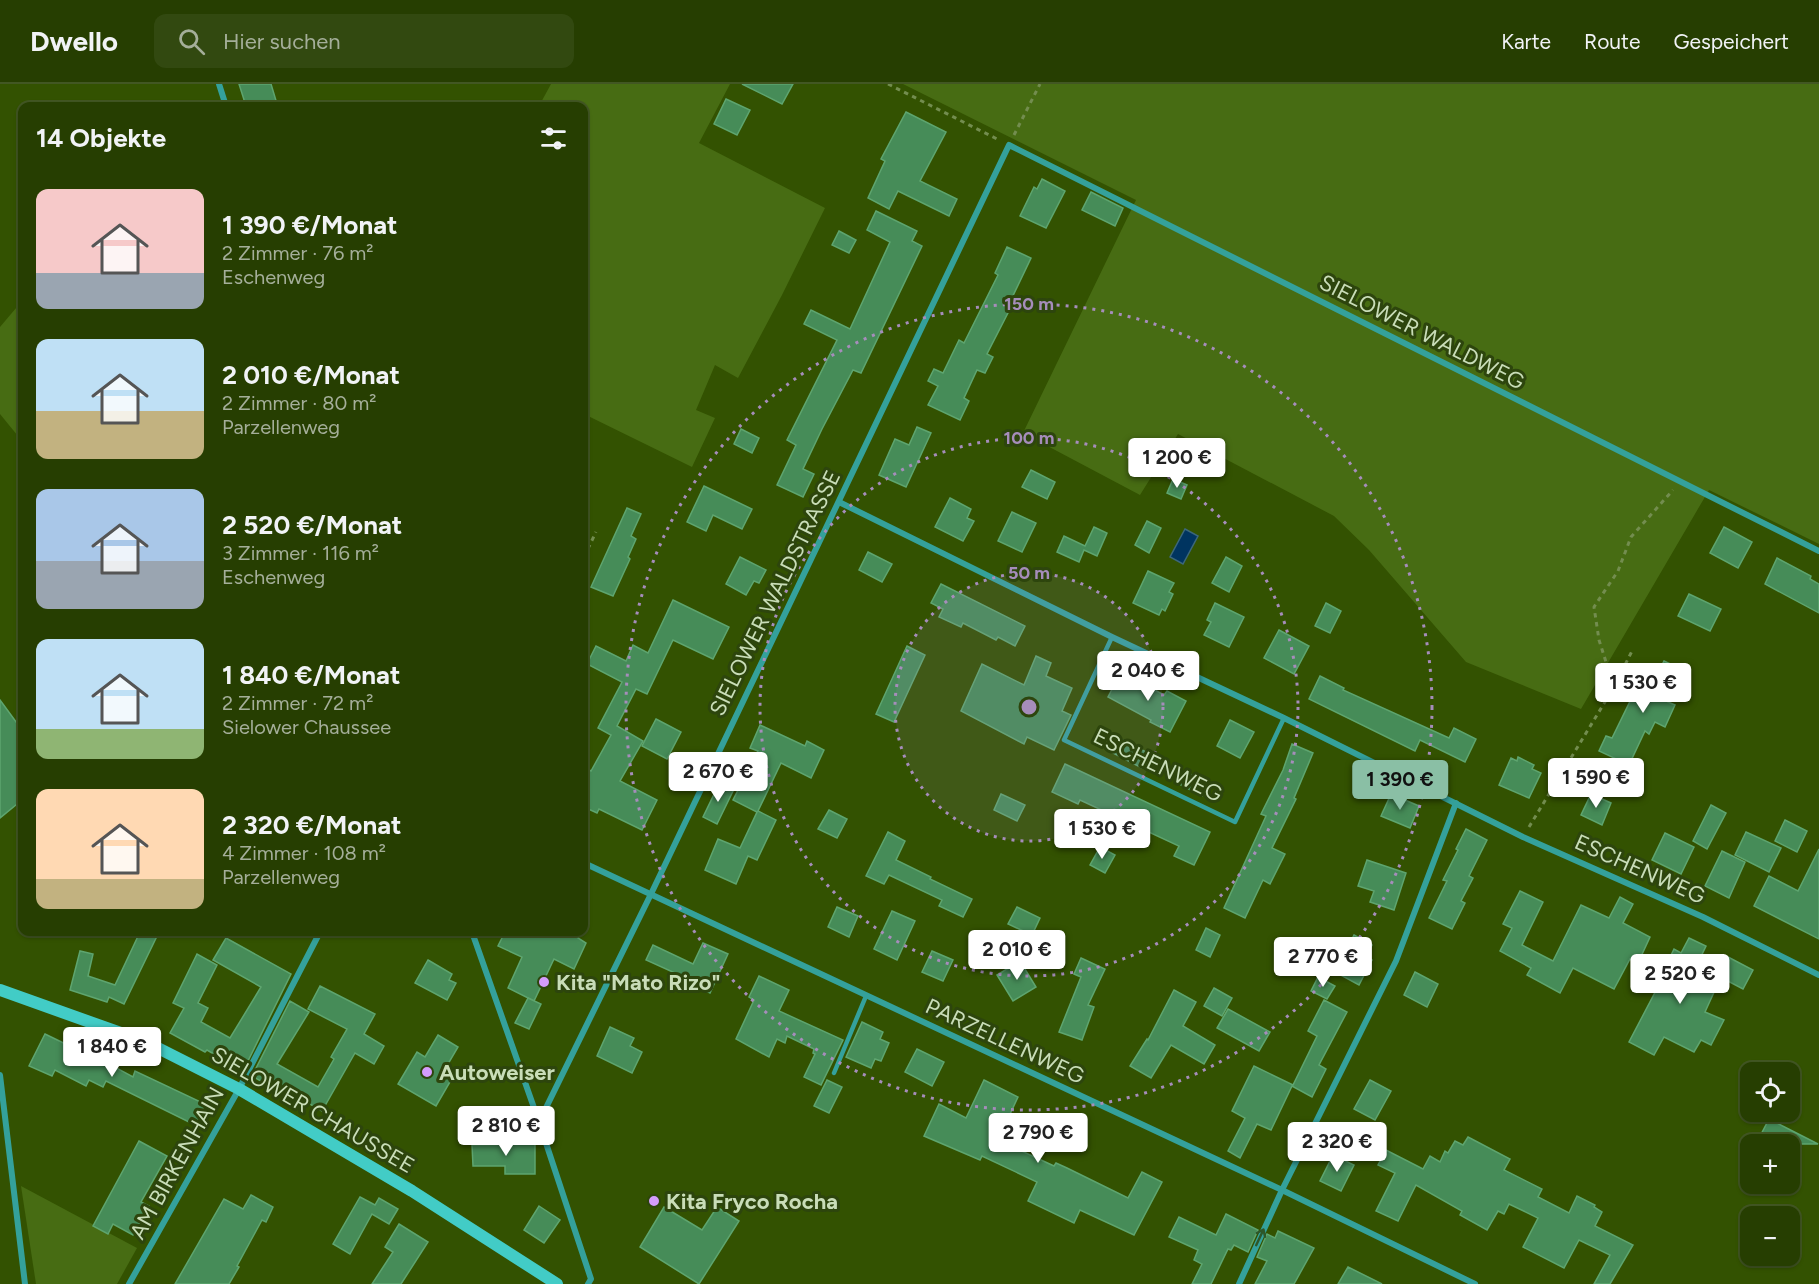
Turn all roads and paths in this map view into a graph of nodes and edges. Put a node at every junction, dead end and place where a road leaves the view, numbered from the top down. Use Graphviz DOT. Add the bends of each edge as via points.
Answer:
graph roads {
  1 [pos="219,84"];
  2 [pos="888,84"];
  3 [pos="1040,84"];
  4 [pos="225,102"];
  5 [pos="1009,145"];
  6 [pos="1680,482"];
  7 [pos="839,502"];
  8 [pos="596,532"];
  9 [pos="588,549"];
  10 [pos="1819,551"];
  11 [pos="1112,637"];
  12 [pos="1632,651"];
  13 [pos="1614,687"];
  14 [pos="1284,718"];
  15 [pos="1456,803"];
  16 [pos="1523,837"];
  17 [pos="588,865"];
  18 [pos="651,894"];
  19 [pos="318,936"];
  20 [pos="473,936"];
  21 [pos="1819,975"];
  22 [pos="0,990"];
  23 [pos="866,996"];
  24 [pos="834,1073"];
  25 [pos="0,1075"];
  26 [pos="239,1089"];
  27 [pos="539,1122"];
  28 [pos="1282,1190"];
  29 [pos="25,1284"];
  30 [pos="129,1284"];
  31 [pos="557,1284"];
  32 [pos="588,1284"];
  33 [pos="1239,1284"];
  34 [pos="1475,1284"];
  1 -- 4 [label="street"];
  2 -- 5 [label="path"];
  3 -- 5 [label="path"];
  5 -- 6 [label="street, SIELOWER WALDWEG"];
  5 -- 7 [label="street, SIELOWER WALDSTRASSE"];
  6 -- 10 [label="street, SIELOWER WALDWEG"];
  6 -- 13 [label="path" via="1631,537 1618,571 1594,608 1599,640"];
  7 -- 11 [label="street, ESCHENWEG"];
  7 -- 18 [label="street, SIELOWER WALDSTRASSE"];
  8 -- 9 [label="path"];
  11 -- 14 [label="street, ESCHENWEG"];
  11 -- 14 [label="lane, ESCHENWEG" via="1064,740 1224,817 1235,822"];
  12 -- 13 [label="path"];
  13 -- 16 [label="path"];
  14 -- 15 [label="street, ESCHENWEG"];
  15 -- 16 [label="street, ESCHENWEG"];
  15 -- 28 [label="street" via="1396,961"];
  16 -- 21 [label="street, ESCHENWEG" via="1703,917"];
  17 -- 18 [label="street, PARZELLENWEG"];
  18 -- 23 [label="street, PARZELLENWEG"];
  18 -- 27 [label="street, SIELOWER WALDSTRASSE"];
  19 -- 26 [label="street, AM BIRKENHAIN"];
  20 -- 27 [label="street"];
  22 -- 26 [label="main road, SIELOWER CHAUSSEE" via="146,1042"];
  23 -- 24 [label="lane"];
  23 -- 28 [label="street, PARZELLENWEG"];
  25 -- 29 [label="street"];
  26 -- 30 [label="street, AM BIRKENHAIN"];
  26 -- 31 [label="main road, SIELOWER CHAUSSEE" via="412,1191"];
  27 -- 32 [label="street" via="591,1279"];
  33 -- 28 [label="street, one-way"];
  28 -- 34 [label="street, PARZELLENWEG"];
}
